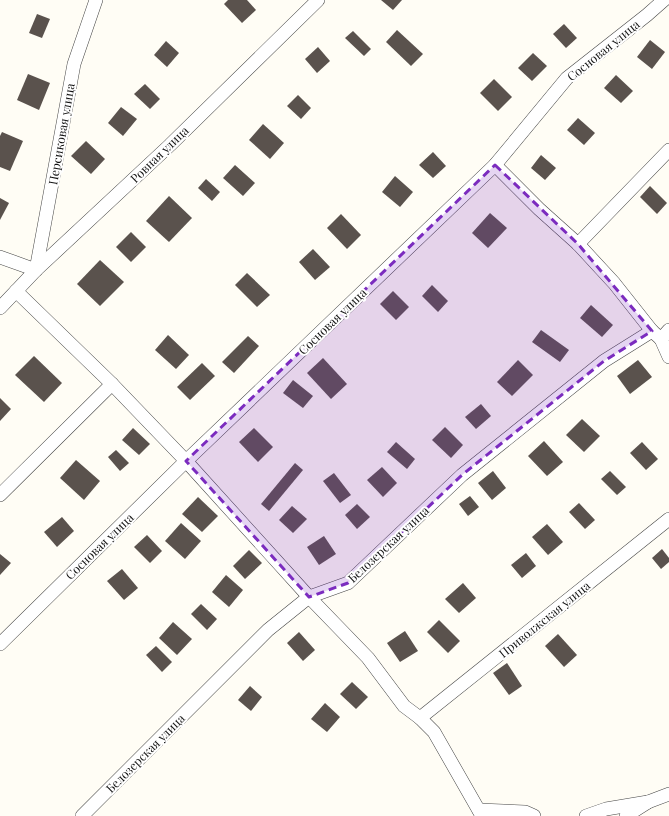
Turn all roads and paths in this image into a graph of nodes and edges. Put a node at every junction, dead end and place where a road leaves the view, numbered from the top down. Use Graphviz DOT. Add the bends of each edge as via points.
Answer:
graph roads {
  1 [pos="96,0"];
  2 [pos="318,0"];
  3 [pos="664,0"];
  4 [pos="669,150"];
  5 [pos="495,165"];
  6 [pos="578,244"];
  7 [pos="0,257"];
  8 [pos="36,270"];
  9 [pos="16,291"];
  10 [pos="0,308"];
  11 [pos="661,333"];
  12 [pos="669,357"];
  13 [pos="112,384"];
  14 [pos="186,461"];
  15 [pos="0,495"];
  16 [pos="669,519"];
  17 [pos="309,597"];
  18 [pos="0,644"];
  19 [pos="420,718"];
  20 [pos="669,794"];
  21 [pos="648,802"];
  22 [pos="480,813"];
  23 [pos="82,816"];
  24 [pos="534,816"];
  25 [pos="586,816"];
  26 [pos="626,816"];
  1 -- 8 [label="street, Персиковая улица" via="74,64"];
  2 -- 8 [label="street, Ровная улица" via="170,145"];
  3 -- 5 [label="street, Сосновая улица" via="567,78"];
  4 -- 6 [label="street"];
  5 -- 6 [label="street"];
  5 -- 14 [label="street, Сосновая улица"];
  6 -- 11 [label="street"];
  7 -- 8 [label="street"];
  8 -- 9 [label="street, Ровная улица"];
  9 -- 10 [label="street, Ровная улица"];
  9 -- 13 [label="street"];
  11 -- 12 [label="street"];
  11 -- 17 [label="street, Белозерская улица" via="604,362 462,475 348,583"];
  13 -- 14 [label="street"];
  13 -- 15 [label="street"];
  14 -- 17 [label="street"];
  14 -- 18 [label="street, Сосновая улица"];
  16 -- 19 [label="street, Приволжская улица"];
  17 -- 19 [label="street" via="368,658 404,706"];
  17 -- 23 [label="street, Белозерская улица" via="268,630"];
  19 -- 22 [label="street" via="434,732"];
  20 -- 21 [label="street"];
  21 -- 25 [label="street" via="606,809"];
  21 -- 26 [label="street"];
  22 -- 24 [label="street" via="525,812"];
}
